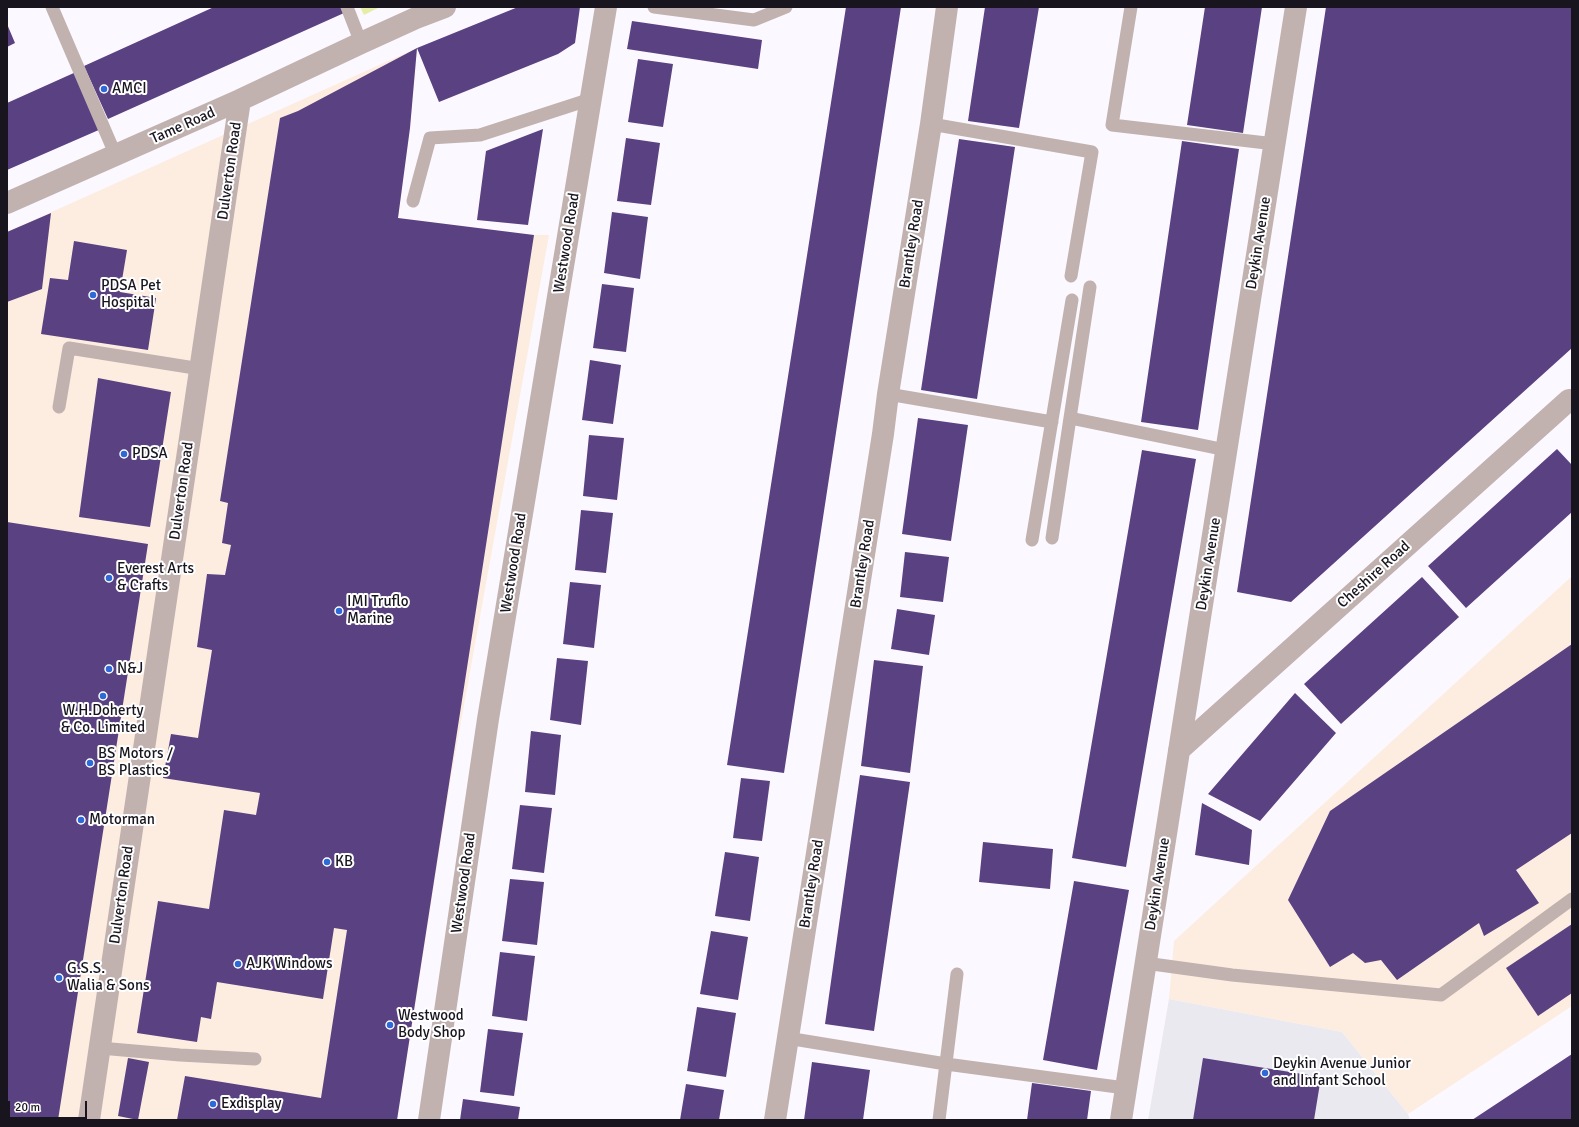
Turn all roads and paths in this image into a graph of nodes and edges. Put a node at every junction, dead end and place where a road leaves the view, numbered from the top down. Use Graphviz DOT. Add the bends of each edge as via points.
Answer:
graph roads {
  1 [pos="52,7"];
  2 [pos="347,7"];
  3 [pos="446,7"];
  4 [pos="606,7"];
  5 [pos="654,7"];
  6 [pos="786,7"];
  7 [pos="947,7"];
  8 [pos="1131,7"];
  9 [pos="1296,7"];
  10 [pos="361,42"];
  11 [pos="591,99"];
  12 [pos="240,100"];
  13 [pos="931,124"];
  14 [pos="1275,144"];
  15 [pos="116,156"];
  16 [pos="413,201"];
  17 [pos="7,203"];
  18 [pos="1071,276"];
  19 [pos="1090,287"];
  20 [pos="1072,300"];
  21 [pos="200,369"];
  22 [pos="888,394"];
  23 [pos="1571,402"];
  24 [pos="59,407"];
  25 [pos="1070,418"];
  26 [pos="1052,422"];
  27 [pos="1226,450"];
  28 [pos="1052,538"];
  29 [pos="1032,540"];
  30 [pos="1179,750"];
  31 [pos="1572,899"];
  32 [pos="1145,963"];
  33 [pos="957,974"];
  34 [pos="787,1038"];
  35 [pos="100,1048"];
  36 [pos="255,1059"];
  37 [pos="946,1064"];
  38 [pos="1125,1088"];
  39 [pos="89,1120"];
  40 [pos="429,1120"];
  41 [pos="775,1120"];
  42 [pos="939,1120"];
  43 [pos="1121,1120"];
  1 -- 15 [label="lane"];
  2 -- 10 [label="lane"];
  3 -- 10 [label="street, Tame Road"];
  4 -- 11 [label="street, Westwood Road"];
  5 -- 6 [label="lane" via="754,20"];
  7 -- 13 [label="street, Brantley Road"];
  8 -- 14 [label="lane" via="1112,125"];
  9 -- 14 [label="street, Deykin Avenue"];
  10 -- 12 [label="street, Tame Road"];
  11 -- 16 [label="lane" via="480,135 430,138"];
  11 -- 40 [label="street, Westwood Road" via="488,719"];
  12 -- 15 [label="street, Tame Road"];
  12 -- 21 [label="street, Dulverton Road"];
  13 -- 18 [label="lane" via="1092,152"];
  13 -- 22 [label="street, Brantley Road"];
  14 -- 27 [label="street, Deykin Avenue"];
  15 -- 17 [label="street, Tame Road"];
  19 -- 25 [label="lane"];
  20 -- 26 [label="lane"];
  21 -- 24 [label="lane" via="69,348"];
  21 -- 35 [label="street, Dulverton Road"];
  22 -- 26 [label="lane"];
  22 -- 34 [label="street, Brantley Road"];
  23 -- 30 [label="street, Cheshire Road"];
  25 -- 27 [label="lane"];
  25 -- 28 [label="lane"];
  26 -- 29 [label="lane"];
  27 -- 30 [label="street, Deykin Avenue"];
  30 -- 32 [label="street, Deykin Avenue"];
  31 -- 32 [label="lane" via="1441,995 1232,975"];
  32 -- 38 [label="street, Deykin Avenue"];
  33 -- 37 [label="lane"];
  34 -- 37 [label="lane"];
  34 -- 41 [label="street, Brantley Road"];
  35 -- 36 [label="lane"];
  35 -- 39 [label="street, Dulverton Road"];
  37 -- 38 [label="lane"];
  37 -- 42 [label="lane"];
  38 -- 43 [label="street, Deykin Avenue"];
}
